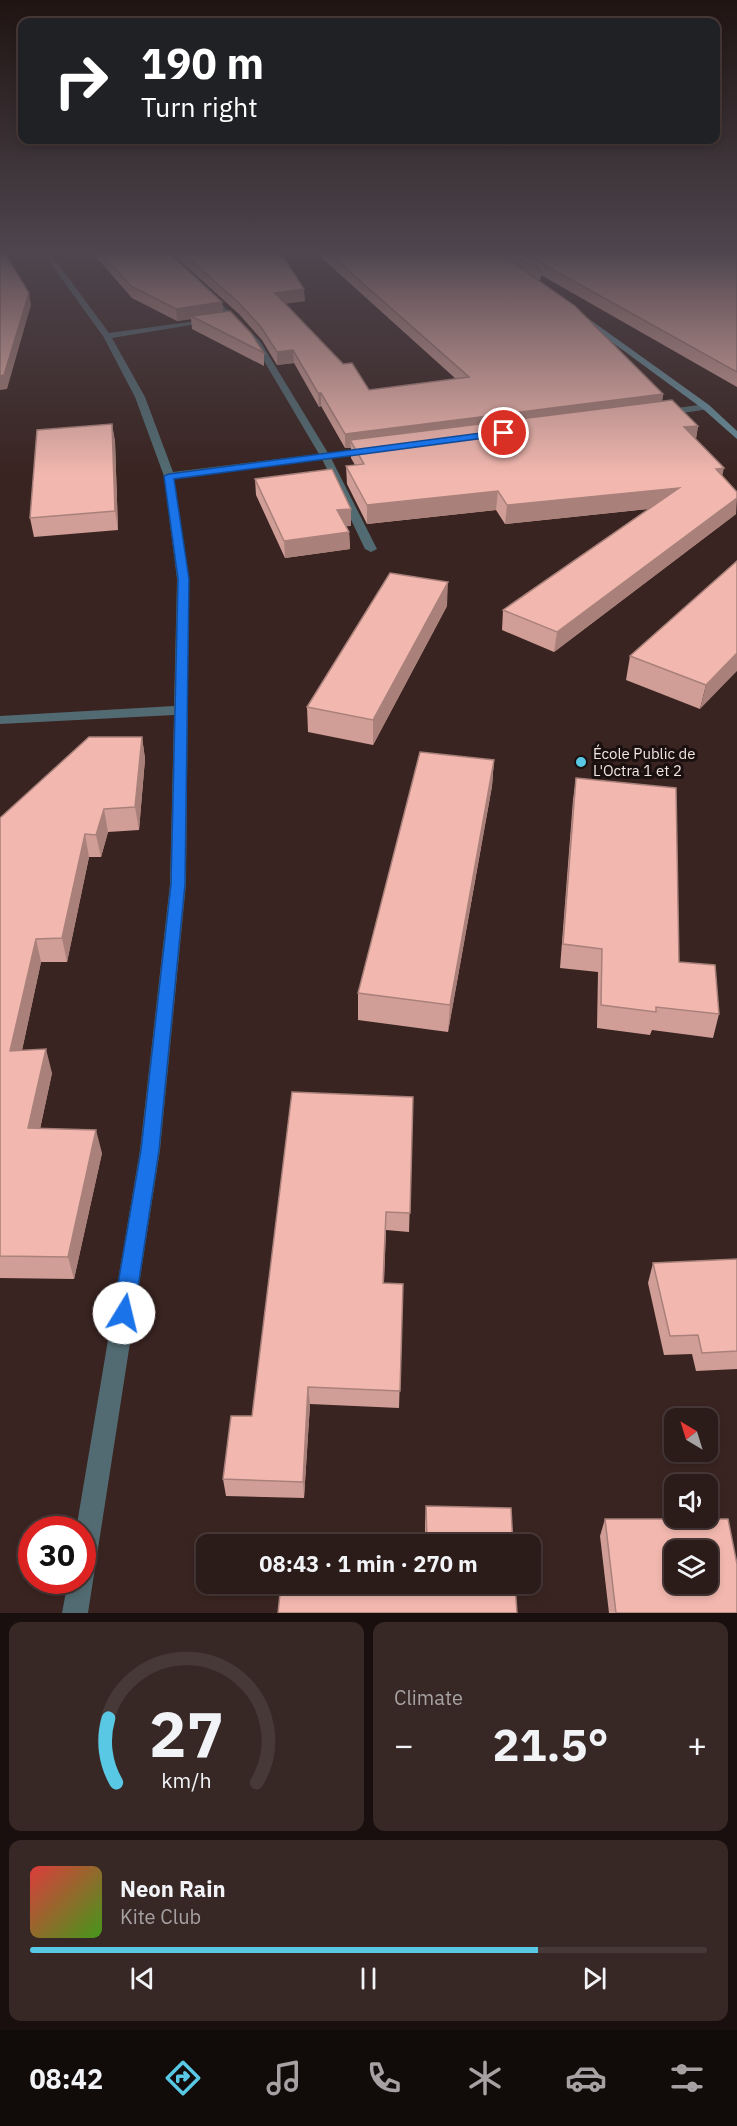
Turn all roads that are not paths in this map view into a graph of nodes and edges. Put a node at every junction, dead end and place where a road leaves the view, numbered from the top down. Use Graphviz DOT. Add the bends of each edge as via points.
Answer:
graph roads {
  1 [pos="99,325"];
  2 [pos="183,325"];
  3 [pos="241,325"];
  4 [pos="594,325"];
  5 [pos="107,336"];
  6 [pos="706,407"];
  7 [pos="648,414"];
  8 [pos="737,436"];
  9 [pos="382,448"];
  10 [pos="325,456"];
  11 [pos="169,476"];
  12 [pos="371,549"];
  13 [pos="182,710"];
  14 [pos="0,720"];
  15 [pos="91,1516"];
  16 [pos="79,1594"];
  17 [pos="75,1613"];
  1 -- 5 [label="street"];
  2 -- 5 [label="street"];
  3 -- 10 [label="street" via="257,343"];
  4 -- 6 [label="street"];
  5 -- 11 [label="street" via="140,397"];
  6 -- 7 [label="street"];
  6 -- 8 [label="street"];
  9 -- 10 [label="street"];
  10 -- 11 [label="street"];
  10 -- 12 [label="street"];
  11 -- 13 [label="street" via="183,579"];
  13 -- 14 [label="street"];
  13 -- 15 [label="street" via="178,884 150,1150"];
  16 -- 17 [label="street"];
}
